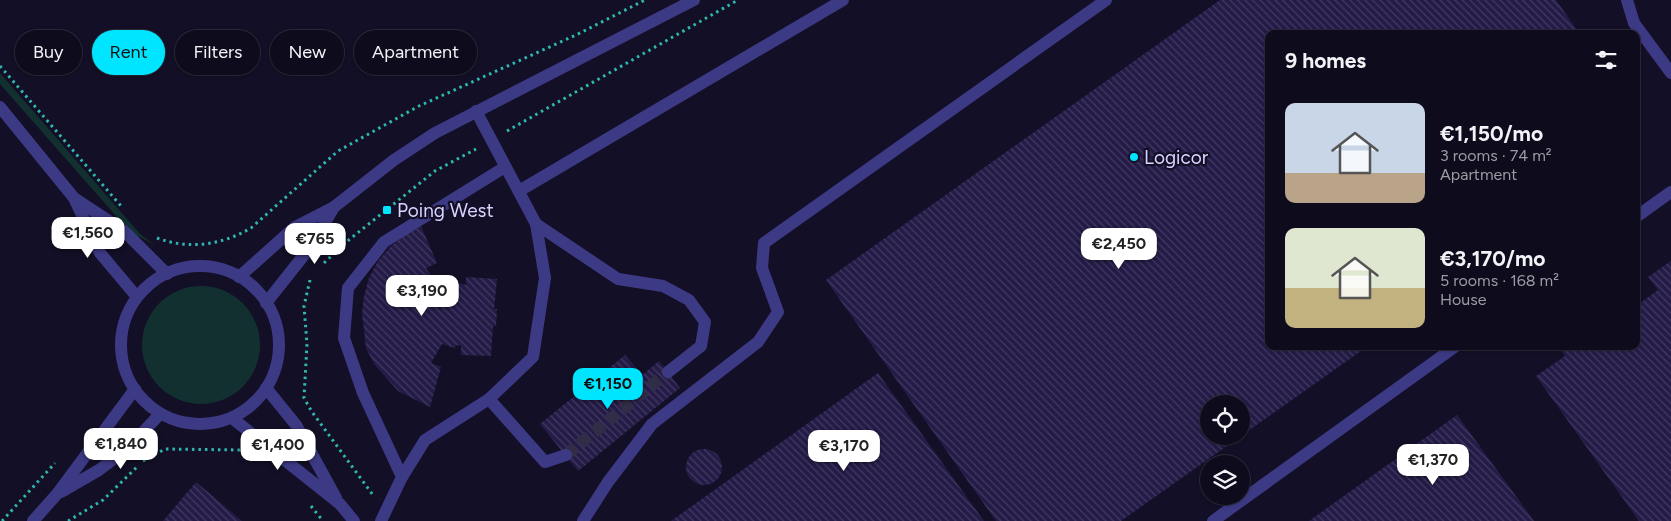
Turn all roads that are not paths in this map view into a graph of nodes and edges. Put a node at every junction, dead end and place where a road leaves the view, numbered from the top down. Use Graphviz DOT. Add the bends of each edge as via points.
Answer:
graph roads {
  1 [pos="694,0"];
  2 [pos="843,0"];
  3 [pos="1106,0"];
  4 [pos="1627,0"];
  5 [pos="1639,30"];
  6 [pos="1640,31"];
  7 [pos="1671,73"];
  8 [pos="0,108"];
  9 [pos="476,111"];
  10 [pos="506,167"];
  11 [pos="520,191"];
  12 [pos="1671,192"];
  13 [pos="74,198"];
  14 [pos="334,207"];
  15 [pos="1640,214"];
  16 [pos="536,224"];
  17 [pos="166,274"];
  18 [pos="239,277"];
  19 [pos="138,297"];
  20 [pos="266,303"];
  21 [pos="1450,350"];
  22 [pos="668,372"];
  23 [pos="266,388"];
  24 [pos="135,389"];
  25 [pos="489,399"];
  26 [pos="160,414"];
  27 [pos="232,418"];
  28 [pos="566,455"];
  29 [pos="402,477"];
  30 [pos="56,494"];
  31 [pos="340,504"];
  32 [pos="384,517"];
  33 [pos="33,521"];
  34 [pos="354,521"];
  35 [pos="583,521"];
  36 [pos="1213,521"];
  1 -- 9 [label="street"];
  2 -- 11 [label="street"];
  3 -- 35 [label="street" via="764,243 762,268 778,312 758,342 652,424"];
  4 -- 5 [label="street"];
  6 -- 7 [label="street"];
  8 -- 13 [label="street"];
  9 -- 10 [label="street"];
  9 -- 14 [label="street" via="434,133 394,160"];
  10 -- 11 [label="street"];
  10 -- 29 [label="street" via="384,242 348,288 344,338 363,393"];
  11 -- 16 [label="street"];
  12 -- 15 [label="street"];
  13 -- 17 [label="street" via="124,231"];
  13 -- 19 [label="street" via="100,254"];
  14 -- 18 [label="street" via="295,227"];
  14 -- 20 [label="street" via="312,245"];
  16 -- 22 [label="street" via="618,280 663,286 689,300 705,322 701,346"];
  16 -- 25 [label="street" via="546,278 533,357"];
  17 -- 18 [label="street" via="196,267 225,270"];
  17 -- 19 [label="street"];
  18 -- 20 [label="street"];
  19 -- 24 [label="street" via="125,322 122,343 123,364"];
  20 -- 23 [label="street" via="273,317 279,346 273,375"];
  21 -- 36 [label="street"];
  23 -- 27 [label="street" via="257,400"];
  23 -- 31 [label="street" via="296,425"];
  24 -- 26 [label="street"];
  24 -- 30 [label="street"];
  25 -- 28 [label="street" via="545,462"];
  25 -- 29 [label="street" via="425,440"];
  26 -- 27 [label="street" via="196,424"];
  26 -- 30 [label="street" via="128,448"];
  27 -- 31 [label="street"];
  29 -- 32 [label="street"];
  30 -- 33 [label="street"];
  31 -- 34 [label="street"];
}
